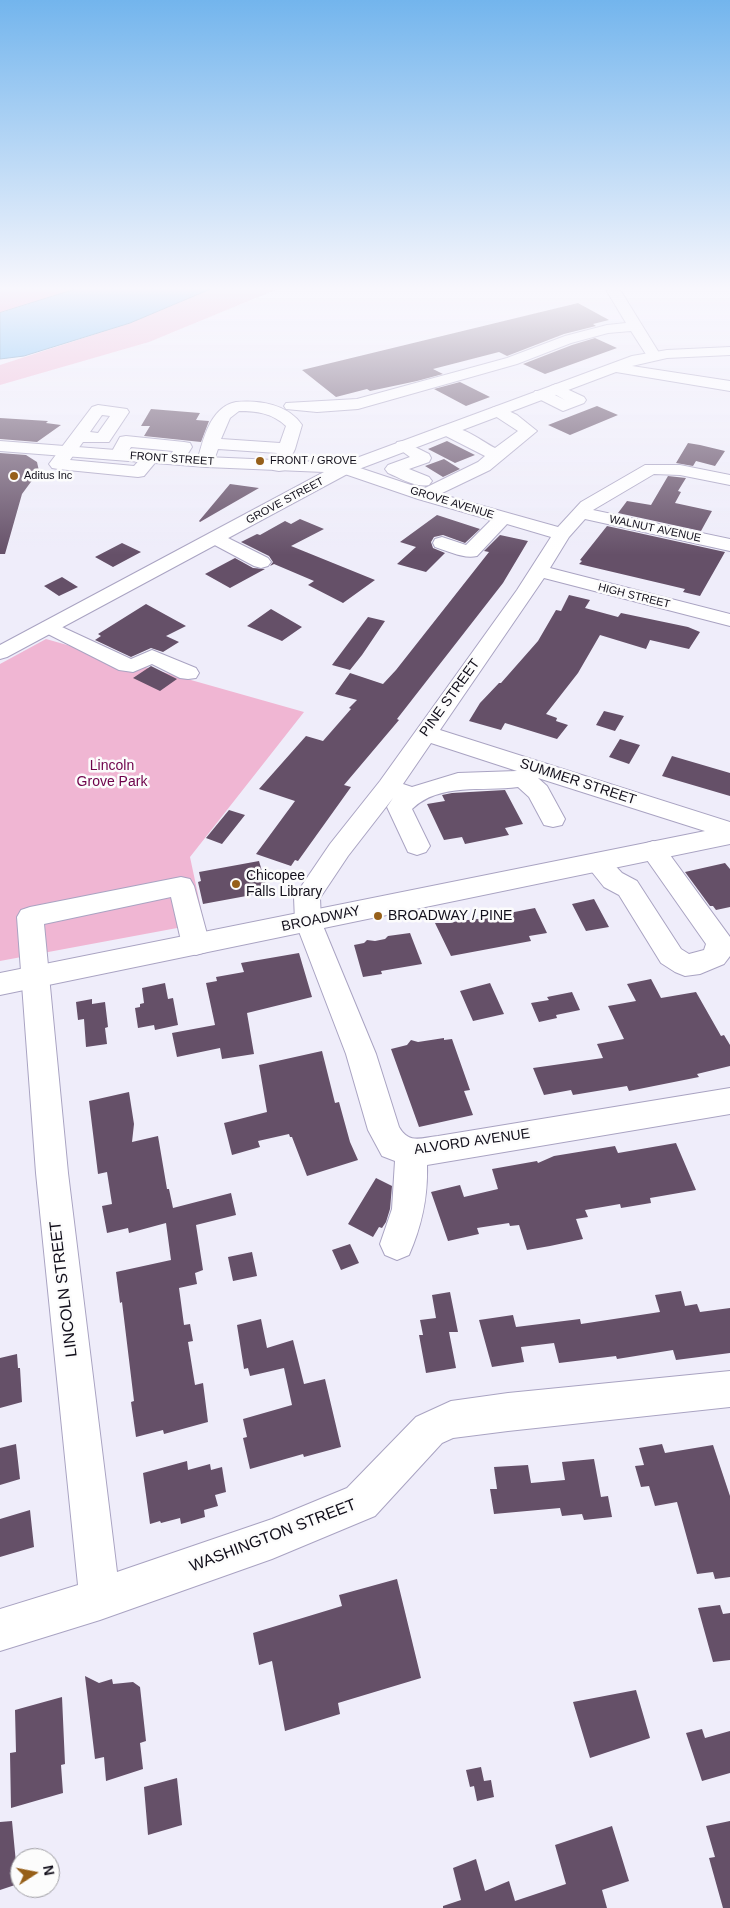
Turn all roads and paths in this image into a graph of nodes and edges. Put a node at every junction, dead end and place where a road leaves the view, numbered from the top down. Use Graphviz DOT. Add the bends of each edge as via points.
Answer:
graph roads {
  1 [pos="455,377"];
  2 [pos="589,377"];
  3 [pos="675,377"];
  4 [pos="705,377"];
  5 [pos="709,382"];
  6 [pos="730,386"];
  7 [pos="292,406"];
  8 [pos="498,411"];
  9 [pos="446,430"];
  10 [pos="79,437"];
  11 [pos="289,441"];
  12 [pos="210,443"];
  13 [pos="0,446"];
  14 [pos="408,449"];
  15 [pos="69,451"];
  16 [pos="118,455"];
  17 [pos="496,455"];
  18 [pos="151,458"];
  19 [pos="176,460"];
  20 [pos="206,462"];
  21 [pos="279,466"];
  22 [pos="345,468"];
  23 [pos="730,480"];
  24 [pos="419,489"];
  25 [pos="581,512"];
  26 [pos="503,518"];
  27 [pos="562,534"];
  28 [pos="216,538"];
  29 [pos="442,543"];
  30 [pos="730,545"];
  31 [pos="261,562"];
  32 [pos="539,571"];
  33 [pos="730,620"];
  34 [pos="49,627"];
  35 [pos="0,654"];
  36 [pos="188,673"];
  37 [pos="425,733"];
  38 [pos="529,773"];
  39 [pos="388,787"];
  40 [pos="411,796"];
  41 [pos="554,819"];
  42 [pos="730,831"];
  43 [pos="730,835"];
  44 [pos="417,846"];
  45 [pos="653,850"];
  46 [pos="597,862"];
  47 [pos="308,921"];
  48 [pos="196,945"];
  49 [pos="33,978"];
  50 [pos="0,984"];
  51 [pos="730,1101"];
  52 [pos="410,1152"];
  53 [pos="397,1244"];
  54 [pos="730,1389"];
  55 [pos="100,1599"];
  56 [pos="0,1630"];
  1 -- 7 [label="street" via="358,404"];
  2 -- 8 [label="street, GROVE STREET"];
  3 -- 5 [label="street"];
  4 -- 5 [label="street"];
  5 -- 6 [label="street"];
  8 -- 9 [label="street, GROVE STREET"];
  8 -- 17 [label="street" via="529,431"];
  9 -- 14 [label="street, GROVE STREET"];
  9 -- 17 [label="street"];
  10 -- 15 [label="street"];
  11 -- 12 [label="street"];
  11 -- 12 [label="street" via="276,423 223,418"];
  11 -- 21 [label="street"];
  12 -- 20 [label="street"];
  13 -- 15 [label="street, FRONT STREET"];
  14 -- 22 [label="street, GROVE STREET"];
  14 -- 24 [label="street" via="423,458 394,469"];
  15 -- 16 [label="street, FRONT STREET"];
  15 -- 18 [label="street" via="58,464 138,472"];
  16 -- 18 [label="street, FRONT STREET"];
  16 -- 19 [label="street" via="126,441 184,447"];
  17 -- 24 [label="street" via="479,469 442,487"];
  18 -- 19 [label="street, FRONT STREET"];
  19 -- 20 [label="street, FRONT STREET"];
  20 -- 21 [label="street, FRONT STREET"];
  21 -- 22 [label="street, FRONT STREET"];
  22 -- 24 [label="street, GROVE AVENUE"];
  22 -- 28 [label="street, GROVE STREET"];
  23 -- 25 [label="street, PINE STREET" via="651,469"];
  24 -- 26 [label="street, GROVE AVENUE"];
  25 -- 27 [label="street, PINE STREET"];
  25 -- 30 [label="street, WALNUT AVENUE"];
  26 -- 27 [label="street, GROVE AVENUE"];
  26 -- 29 [label="street" via="470,552"];
  27 -- 32 [label="street, PINE STREET"];
  28 -- 31 [label="street"];
  28 -- 34 [label="street, GROVE STREET"];
  32 -- 33 [label="street, HIGH STREET"];
  32 -- 37 [label="street, PINE STREET"];
  34 -- 35 [label="street, GROVE STREET"];
  34 -- 36 [label="street" via="127,665 133,666 152,656"];
  37 -- 38 [label="street, SUMMER STREET"];
  37 -- 39 [label="street, PINE STREET"];
  38 -- 40 [label="street" via="510,780 458,781"];
  38 -- 41 [label="street"];
  38 -- 42 [label="street, SUMMER STREET"];
  39 -- 40 [label="street"];
  39 -- 47 [label="street, PINE STREET" via="307,898"];
  40 -- 44 [label="street" via="399,807"];
  43 -- 45 [label="street, BROADWAY"];
  45 -- 46 [label="street, BROADWAY"];
  45 -- 46 [label="street" via="719,942 720,950 714,957 700,963 685,964 671,956 628,888 613,880"];
  46 -- 47 [label="street, BROADWAY"];
  47 -- 48 [label="street, BROADWAY"];
  47 -- 52 [label="street, ALVORD AVENUE" via="361,1054 384,1130 393,1146"];
  48 -- 49 [label="street, BROADWAY"];
  48 -- 49 [label="street, LINCOLN STREET" via="181,886 154,891 30,917"];
  49 -- 50 [label="street, BROADWAY"];
  49 -- 55 [label="street, LINCOLN STREET" via="56,1215"];
  51 -- 52 [label="street, ALVORD AVENUE"];
  52 -- 53 [label="street" via="412,1187 408,1220"];
  54 -- 55 [label="street, WASHINGTON STREET" via="451,1420 429,1430 361,1502 272,1539"];
  55 -- 56 [label="street, WASHINGTON STREET"];
}
